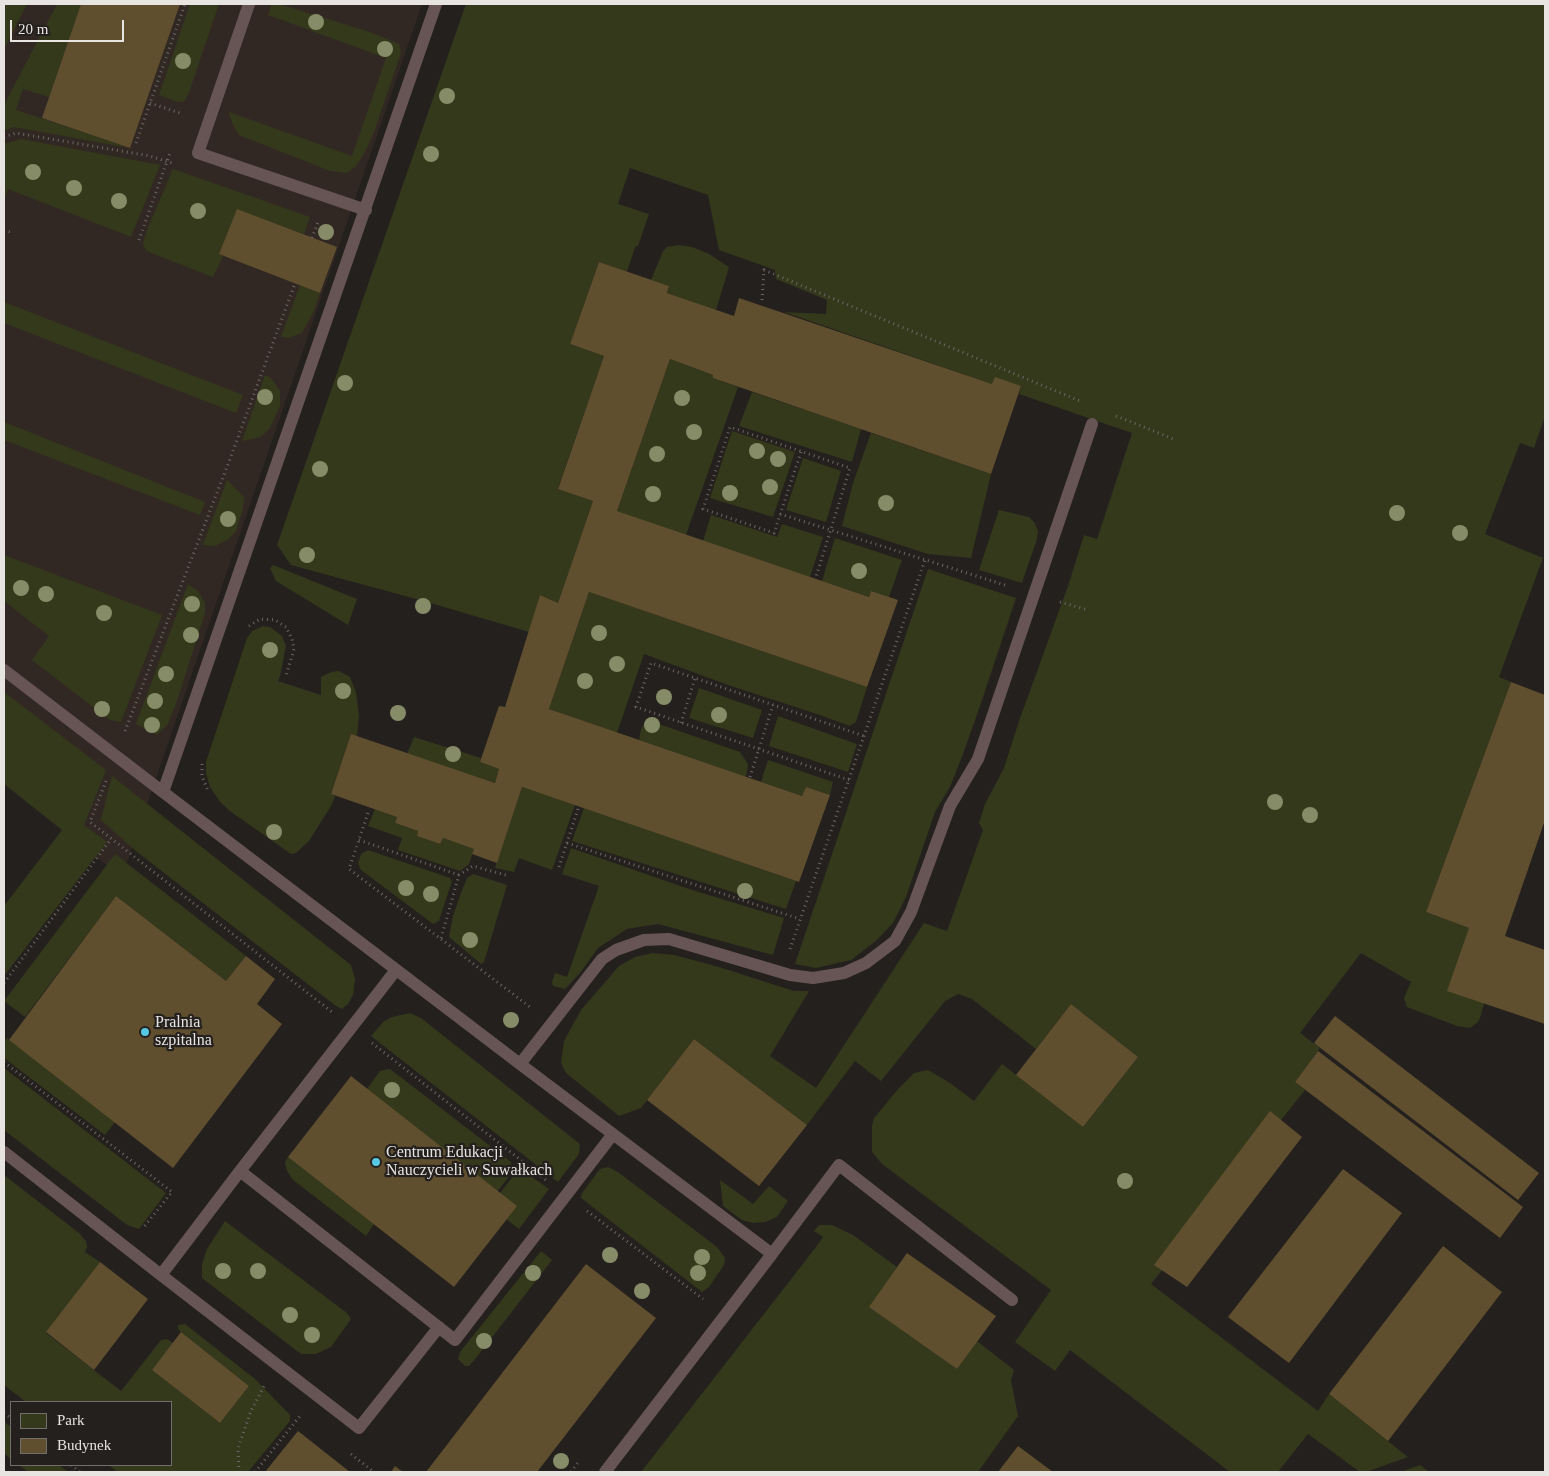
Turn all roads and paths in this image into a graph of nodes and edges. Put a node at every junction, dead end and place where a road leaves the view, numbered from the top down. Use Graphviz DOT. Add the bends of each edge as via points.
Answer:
graph roads {
  1 [pos="185,4"];
  2 [pos="250,4"];
  3 [pos="436,4"];
  4 [pos="150,103"];
  5 [pos="184,114"];
  6 [pos="4,137"];
  7 [pos="136,143"];
  8 [pos="168,162"];
  9 [pos="366,210"];
  10 [pos="4,230"];
  11 [pos="10,232"];
  12 [pos="294,286"];
  13 [pos="762,300"];
  14 [pos="1084,402"];
  15 [pos="1112,414"];
  16 [pos="1092,424"];
  17 [pos="1176,440"];
  18 [pos="801,452"];
  19 [pos="780,514"];
  20 [pos="831,530"];
  21 [pos="924,560"];
  22 [pos="816,577"];
  23 [pos="1034,594"];
  24 [pos="1088,610"];
  25 [pos="247,630"];
  26 [pos="4,670"];
  27 [pos="286,676"];
  28 [pos="695,678"];
  29 [pos="773,705"];
  30 [pos="680,723"];
  31 [pos="864,736"];
  32 [pos="759,749"];
  33 [pos="115,755"];
  34 [pos="203,761"];
  35 [pos="750,777"];
  36 [pos="848,780"];
  37 [pos="163,792"];
  38 [pos="213,798"];
  39 [pos="578,810"];
  40 [pos="368,813"];
  41 [pos="111,839"];
  42 [pos="359,840"];
  43 [pos="567,843"];
  44 [pos="559,867"];
  45 [pos="459,876"];
  46 [pos="510,876"];
  47 [pos="800,920"];
  48 [pos="440,938"];
  49 [pos="396,970"];
  50 [pos="782,972"];
  51 [pos="4,983"];
  52 [pos="552,1023"];
  53 [pos="352,1027"];
  54 [pos="4,1062"];
  55 [pos="520,1064"];
  56 [pos="613,1134"];
  57 [pos="4,1152"];
  58 [pos="240,1171"];
  59 [pos="566,1196"];
  60 [pos="128,1249"];
  61 [pos="772,1254"];
  62 [pos="161,1275"];
  63 [pos="1012,1300"];
  64 [pos="706,1301"];
  65 [pos="439,1327"];
  66 [pos="276,1364"];
  67 [pos="302,1413"];
  68 [pos="582,1458"];
  69 [pos="239,1472"];
  70 [pos="255,1472"];
  71 [pos="571,1472"];
  72 [pos="605,1472"];
  1 -- 4 [label="path"];
  2 -- 9 [label="lane" via="198,153"];
  3 -- 9 [label="lane"];
  4 -- 5 [label="path"];
  4 -- 7 [label="path"];
  6 -- 8 [label="path" via="16,133 150,156"];
  9 -- 37 [label="lane"];
  10 -- 11 [label="path"];
  12 -- 33 [label="path"];
  13 -- 14 [label="path" via="764,270"];
  15 -- 17 [label="path"];
  16 -- 23 [label="lane"];
  18 -- 19 [label="path"];
  18 -- 19 [label="path" via="730,427 702,509 774,533"];
  18 -- 20 [label="path" via="850,468"];
  19 -- 20 [label="path"];
  20 -- 21 [label="path"];
  20 -- 22 [label="path"];
  21 -- 23 [label="path"];
  21 -- 31 [label="path"];
  23 -- 24 [label="path"];
  23 -- 50 [label="lane" via="978,759 950,806 911,912 895,941 866,963 844,973 813,978"];
  25 -- 27 [label="path" via="260,619 275,620 286,627 294,649"];
  26 -- 33 [label="lane"];
  28 -- 29 [label="path"];
  28 -- 30 [label="path"];
  28 -- 30 [label="path" via="651,663 636,707"];
  29 -- 31 [label="path"];
  29 -- 32 [label="path"];
  30 -- 32 [label="path"];
  31 -- 36 [label="path"];
  32 -- 35 [label="path"];
  32 -- 36 [label="path"];
  33 -- 37 [label="lane"];
  33 -- 41 [label="path" via="90,822"];
  34 -- 38 [label="path" via="202,776"];
  36 -- 47 [label="path"];
  37 -- 49 [label="lane"];
  39 -- 43 [label="path"];
  40 -- 42 [label="path"];
  41 -- 51 [label="path"];
  41 -- 53 [label="path"];
  42 -- 45 [label="path"];
  42 -- 48 [label="path" via="350,869"];
  43 -- 44 [label="path"];
  43 -- 47 [label="path"];
  45 -- 46 [label="path" via="474,866"];
  45 -- 48 [label="path"];
  47 -- 50 [label="path"];
  48 -- 52 [label="path"];
  49 -- 53 [label="lane"];
  49 -- 55 [label="lane"];
  50 -- 52 [label="lane" via="669,940 644,940 602,959"];
  52 -- 55 [label="lane"];
  53 -- 58 [label="lane"];
  53 -- 59 [label="path"];
  54 -- 60 [label="path" via="172,1192"];
  55 -- 56 [label="lane"];
  56 -- 59 [label="lane"];
  56 -- 61 [label="lane"];
  57 -- 60 [label="lane"];
  58 -- 62 [label="lane"];
  58 -- 65 [label="lane"];
  59 -- 64 [label="path"];
  59 -- 65 [label="lane" via="455,1340"];
  60 -- 62 [label="lane"];
  61 -- 63 [label="lane" via="838,1165"];
  61 -- 72 [label="lane"];
  62 -- 66 [label="lane"];
  65 -- 66 [label="lane" via="358,1428"];
  66 -- 69 [label="path" via="251,1411 238,1448"];
  67 -- 70 [label="path"];
  68 -- 71 [label="path"];
}
